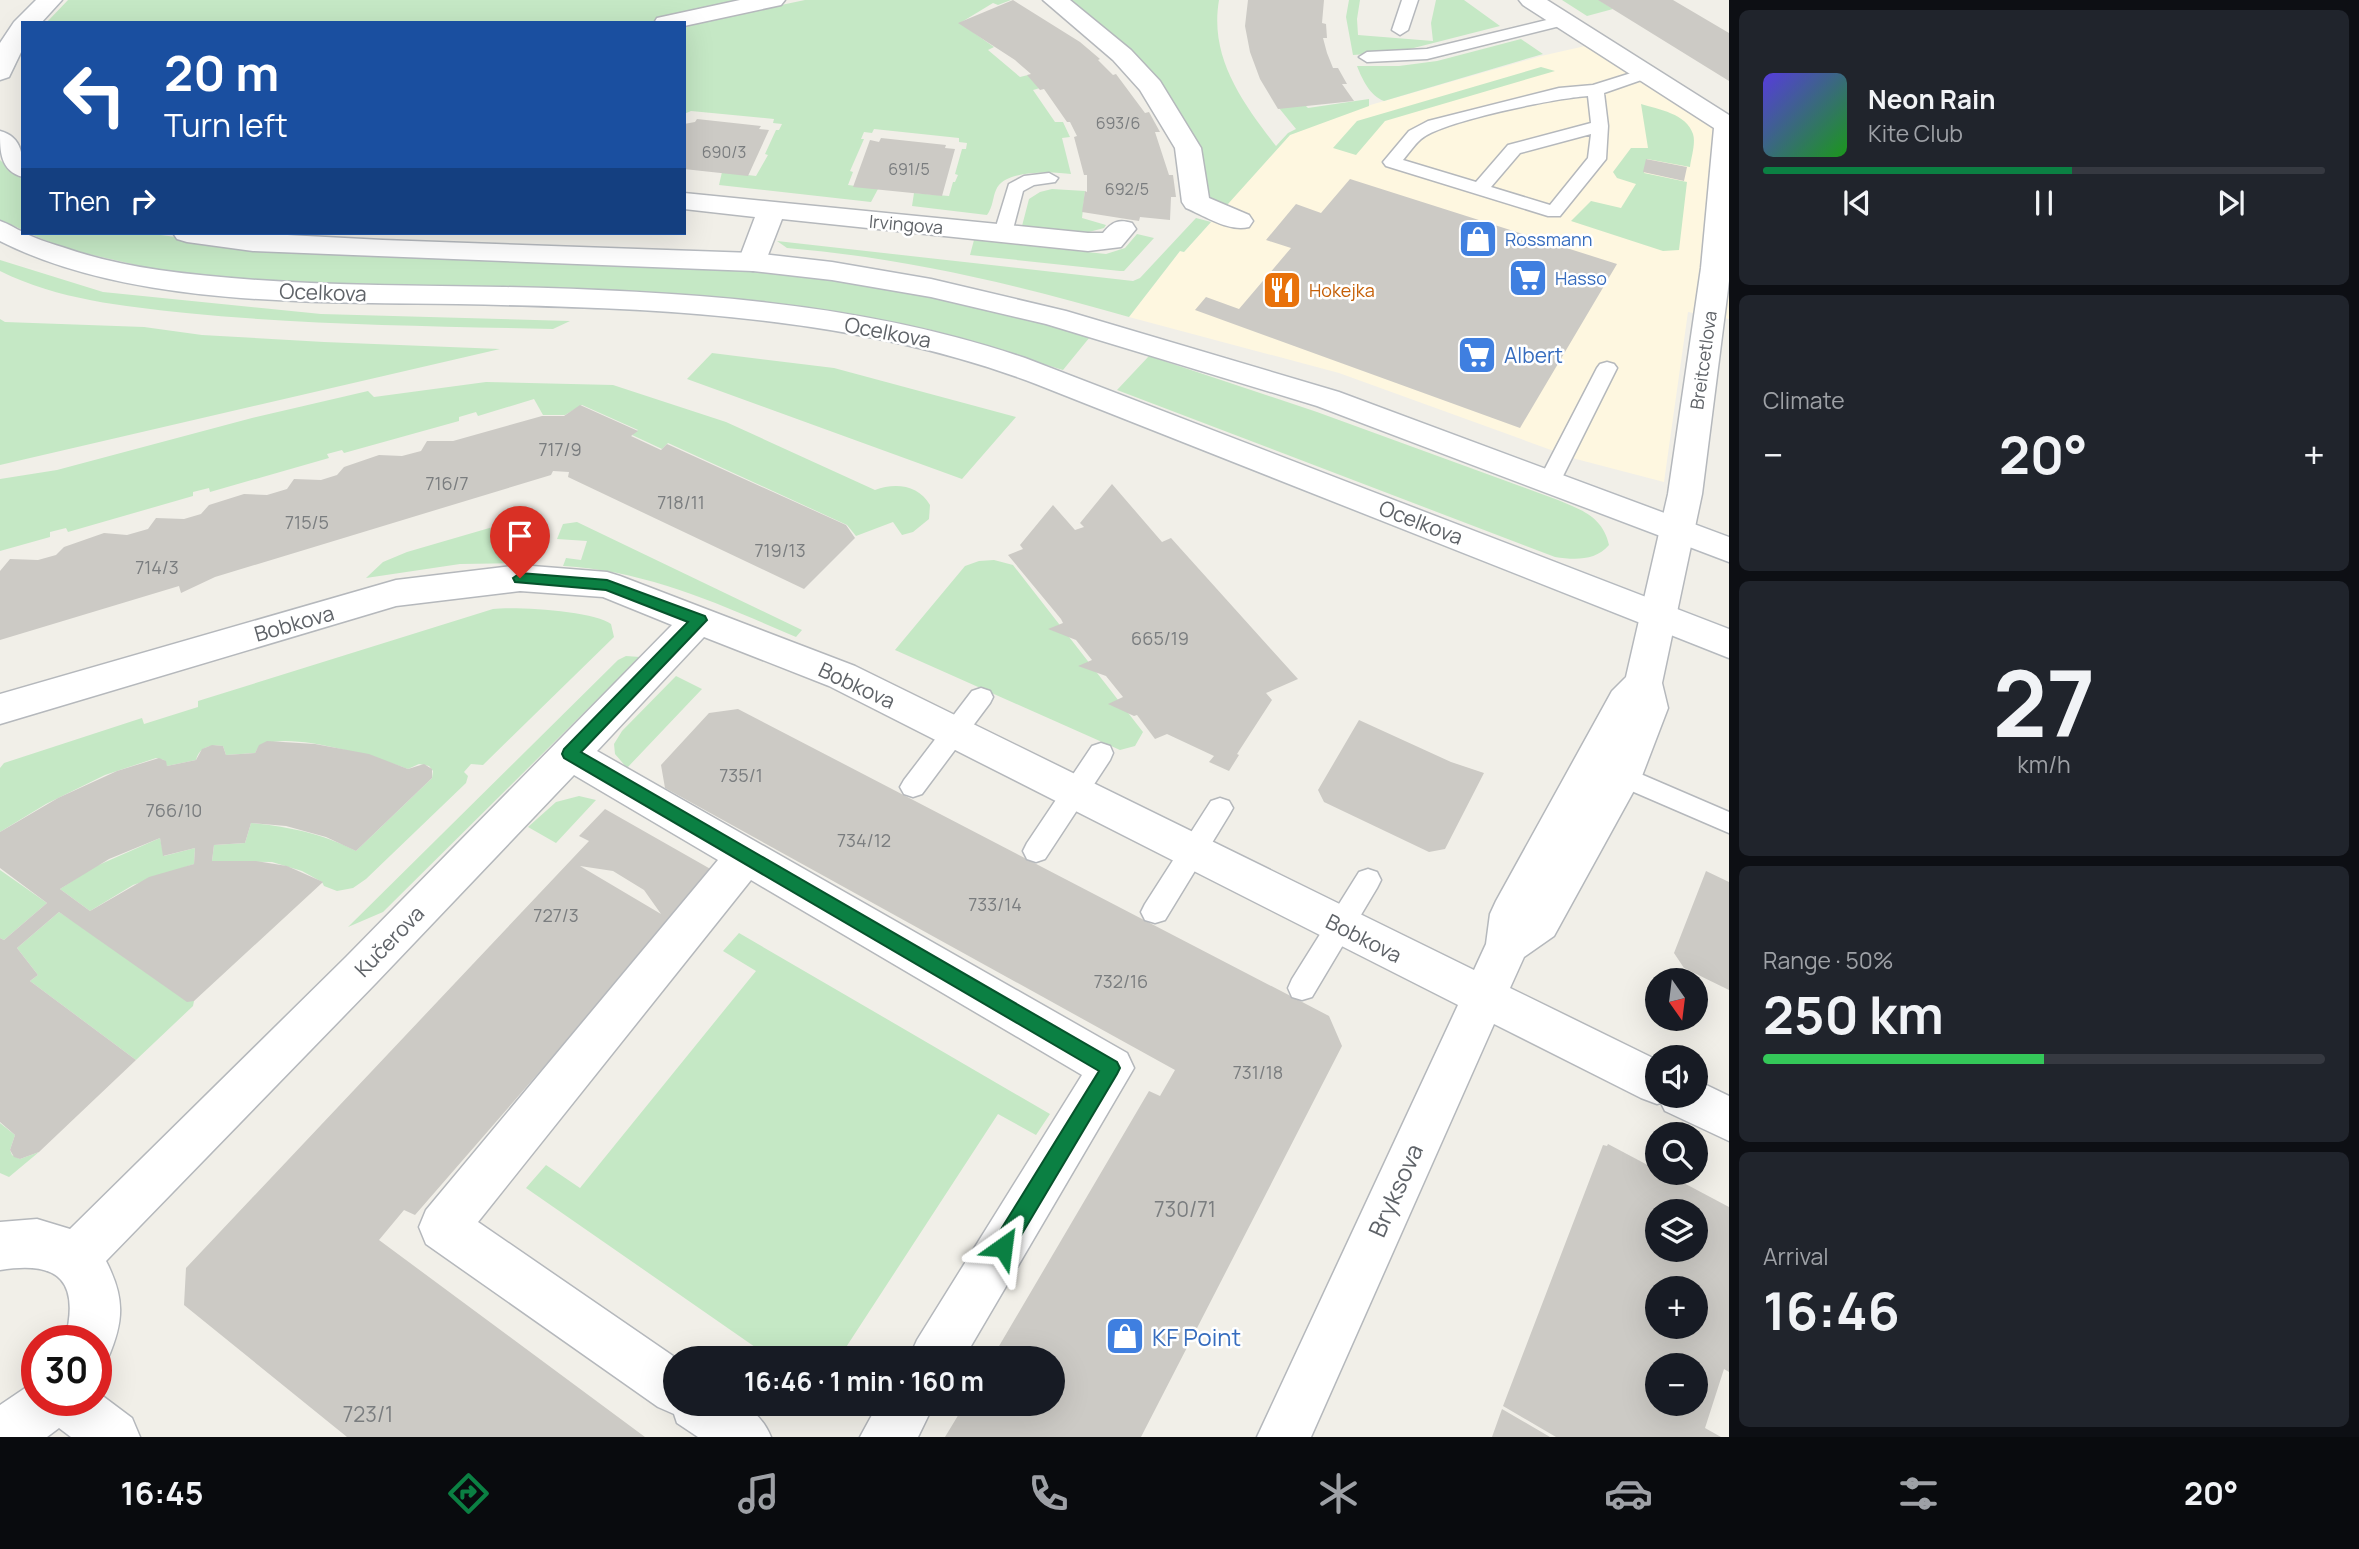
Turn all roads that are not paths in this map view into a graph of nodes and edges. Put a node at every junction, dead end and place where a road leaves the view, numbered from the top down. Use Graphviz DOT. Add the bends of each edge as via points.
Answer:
graph roads {
  1 [pos="50,0"];
  2 [pos="773,0"];
  3 [pos="1055,0"];
  4 [pos="1410,0"];
  5 [pos="1531,0"];
  6 [pos="29,21"];
  7 [pos="675,21"];
  8 [pos="1563,21"];
  9 [pos="21,30"];
  10 [pos="1400,30"];
  11 [pos="1367,57"];
  12 [pos="0,72"];
  13 [pos="1644,74"];
  14 [pos="1595,90"];
  15 [pos="1600,126"];
  16 [pos="0,139"];
  17 [pos="21,166"];
  18 [pos="1049,178"];
  19 [pos="1480,190"];
  20 [pos="686,201"];
  21 [pos="771,211"];
  22 [pos="1239,221"];
  23 [pos="1122,229"];
  24 [pos="0,230"];
  25 [pos="1003,233"];
  26 [pos="202,235"];
  27 [pos="753,262"];
  28 [pos="1717,346"];
  29 [pos="1607,368"];
  30 [pos="1549,482"];
  31 [pos="1678,531"];
  32 [pos="1729,550"];
  33 [pos="1659,615"];
  34 [pos="699,620"];
  35 [pos="1729,644"];
  36 [pos="1643,682"];
  37 [pos="981,697"];
  38 [pos="0,709"];
  39 [pos="954,732"];
  40 [pos="1101,753"];
  41 [pos="570,754"];
  42 [pos="1622,776"];
  43 [pos="913,787"];
  44 [pos="1075,792"];
  45 [pos="1220,808"];
  46 [pos="1729,822"];
  47 [pos="1036,851"];
  48 [pos="1192,851"];
  49 [pos="746,856"];
  50 [pos="1368,880"];
  51 [pos="1154,912"];
  52 [pos="1340,925"];
  53 [pos="1508,944"];
  54 [pos="1302,988"];
  55 [pos="1483,997"];
  56 [pos="1645,1077"];
  57 [pos="1706,1108"];
  58 [pos="1729,1119"];
  59 [pos="0,1246"];
  60 [pos="75,1258"];
  61 [pos="93,1325"];
  62 [pos="942,1346"];
  63 [pos="663,1380"];
  64 [pos="32,1416"];
  65 [pos="86,1416"];
  66 [pos="713,1416"];
  67 [pos="900,1416"];
  68 [pos="0,1432"];
  69 [pos="113,1437"];
  70 [pos="744,1437"];
  71 [pos="887,1437"];
  72 [pos="1284,1437"];
  1 -- 6 [label="street"];
  2 -- 7 [label="street"];
  3 -- 22 [label="street" via="1122,55 1151,86 1188,148 1196,202"];
  4 -- 10 [label="lane"];
  5 -- 8 [label="street, Breitcetlova"];
  8 -- 11 [label="lane" via="1427,54"];
  8 -- 13 [label="street, Breitcetlova"];
  9 -- 12 [label="street"];
  13 -- 14 [label="lane"];
  13 -- 28 [label="street, Breitcetlova" via="1727,125 1716,268"];
  14 -- 15 [label="lane"];
  14 -- 19 [label="lane" via="1559,93 1434,125 1415,135 1392,162"];
  15 -- 19 [label="lane" via="1514,149"];
  15 -- 19 [label="lane" via="1597,159 1554,212"];
  16 -- 17 [label="street"];
  18 -- 25 [label="lane" via="1015,188"];
  20 -- 21 [label="street, Irvingova"];
  21 -- 25 [label="street, Irvingova"];
  21 -- 27 [label="street"];
  23 -- 25 [label="street, Irvingova" via="1111,240 1088,242"];
  24 -- 33 [label="street, Ocelkova" via="91,266 187,282 278,290 691,305 915,335 1045,375 1115,407"];
  26 -- 27 [label="street" via="383,249"];
  27 -- 30 [label="street" via="931,288 1055,317 1328,399"];
  28 -- 31 [label="street, Breitcetlova"];
  29 -- 30 [label="lane"];
  30 -- 31 [label="street"];
  31 -- 32 [label="street"];
  31 -- 33 [label="street, Breitcetlova"];
  33 -- 35 [label="street, Ocelkova"];
  33 -- 36 [label="street, Bryksova"];
  34 -- 38 [label="street, Bobkova" via="607,585 520,578 396,593"];
  34 -- 39 [label="street, Bobkova" via="842,676"];
  34 -- 41 [label="street, Kučerova"];
  36 -- 42 [label="street, Bryksova" via="1649,708"];
  36 -- 53 [label="street, Bryksova" via="1625,701 1517,902"];
  37 -- 39 [label="lane"];
  39 -- 43 [label="lane"];
  39 -- 44 [label="street, Bobkova"];
  40 -- 44 [label="lane"];
  41 -- 49 [label="street"];
  41 -- 60 [label="street, Kučerova"];
  42 -- 46 [label="lane"];
  42 -- 53 [label="street, Bryksova" via="1539,923"];
  44 -- 47 [label="lane"];
  44 -- 48 [label="street, Bobkova"];
  45 -- 48 [label="lane"];
  48 -- 51 [label="lane"];
  48 -- 52 [label="street, Bobkova"];
  49 -- 62 [label="street" via="1111,1068"];
  49 -- 63 [label="street" via="443,1227"];
  50 -- 52 [label="lane"];
  52 -- 54 [label="lane"];
  52 -- 55 [label="street, Bobkova"];
  53 -- 55 [label="street, Bryksova"];
  55 -- 56 [label="street, Bobkova"];
  55 -- 72 [label="street, Bryksova"];
  57 -- 58 [label="street"];
  59 -- 60 [label="street" via="24,1242 52,1246"];
  60 -- 61 [label="street" via="90,1278 97,1304"];
  64 -- 68 [label="street"];
  65 -- 69 [label="street"];
  66 -- 70 [label="street"];
  67 -- 71 [label="street"];
}
